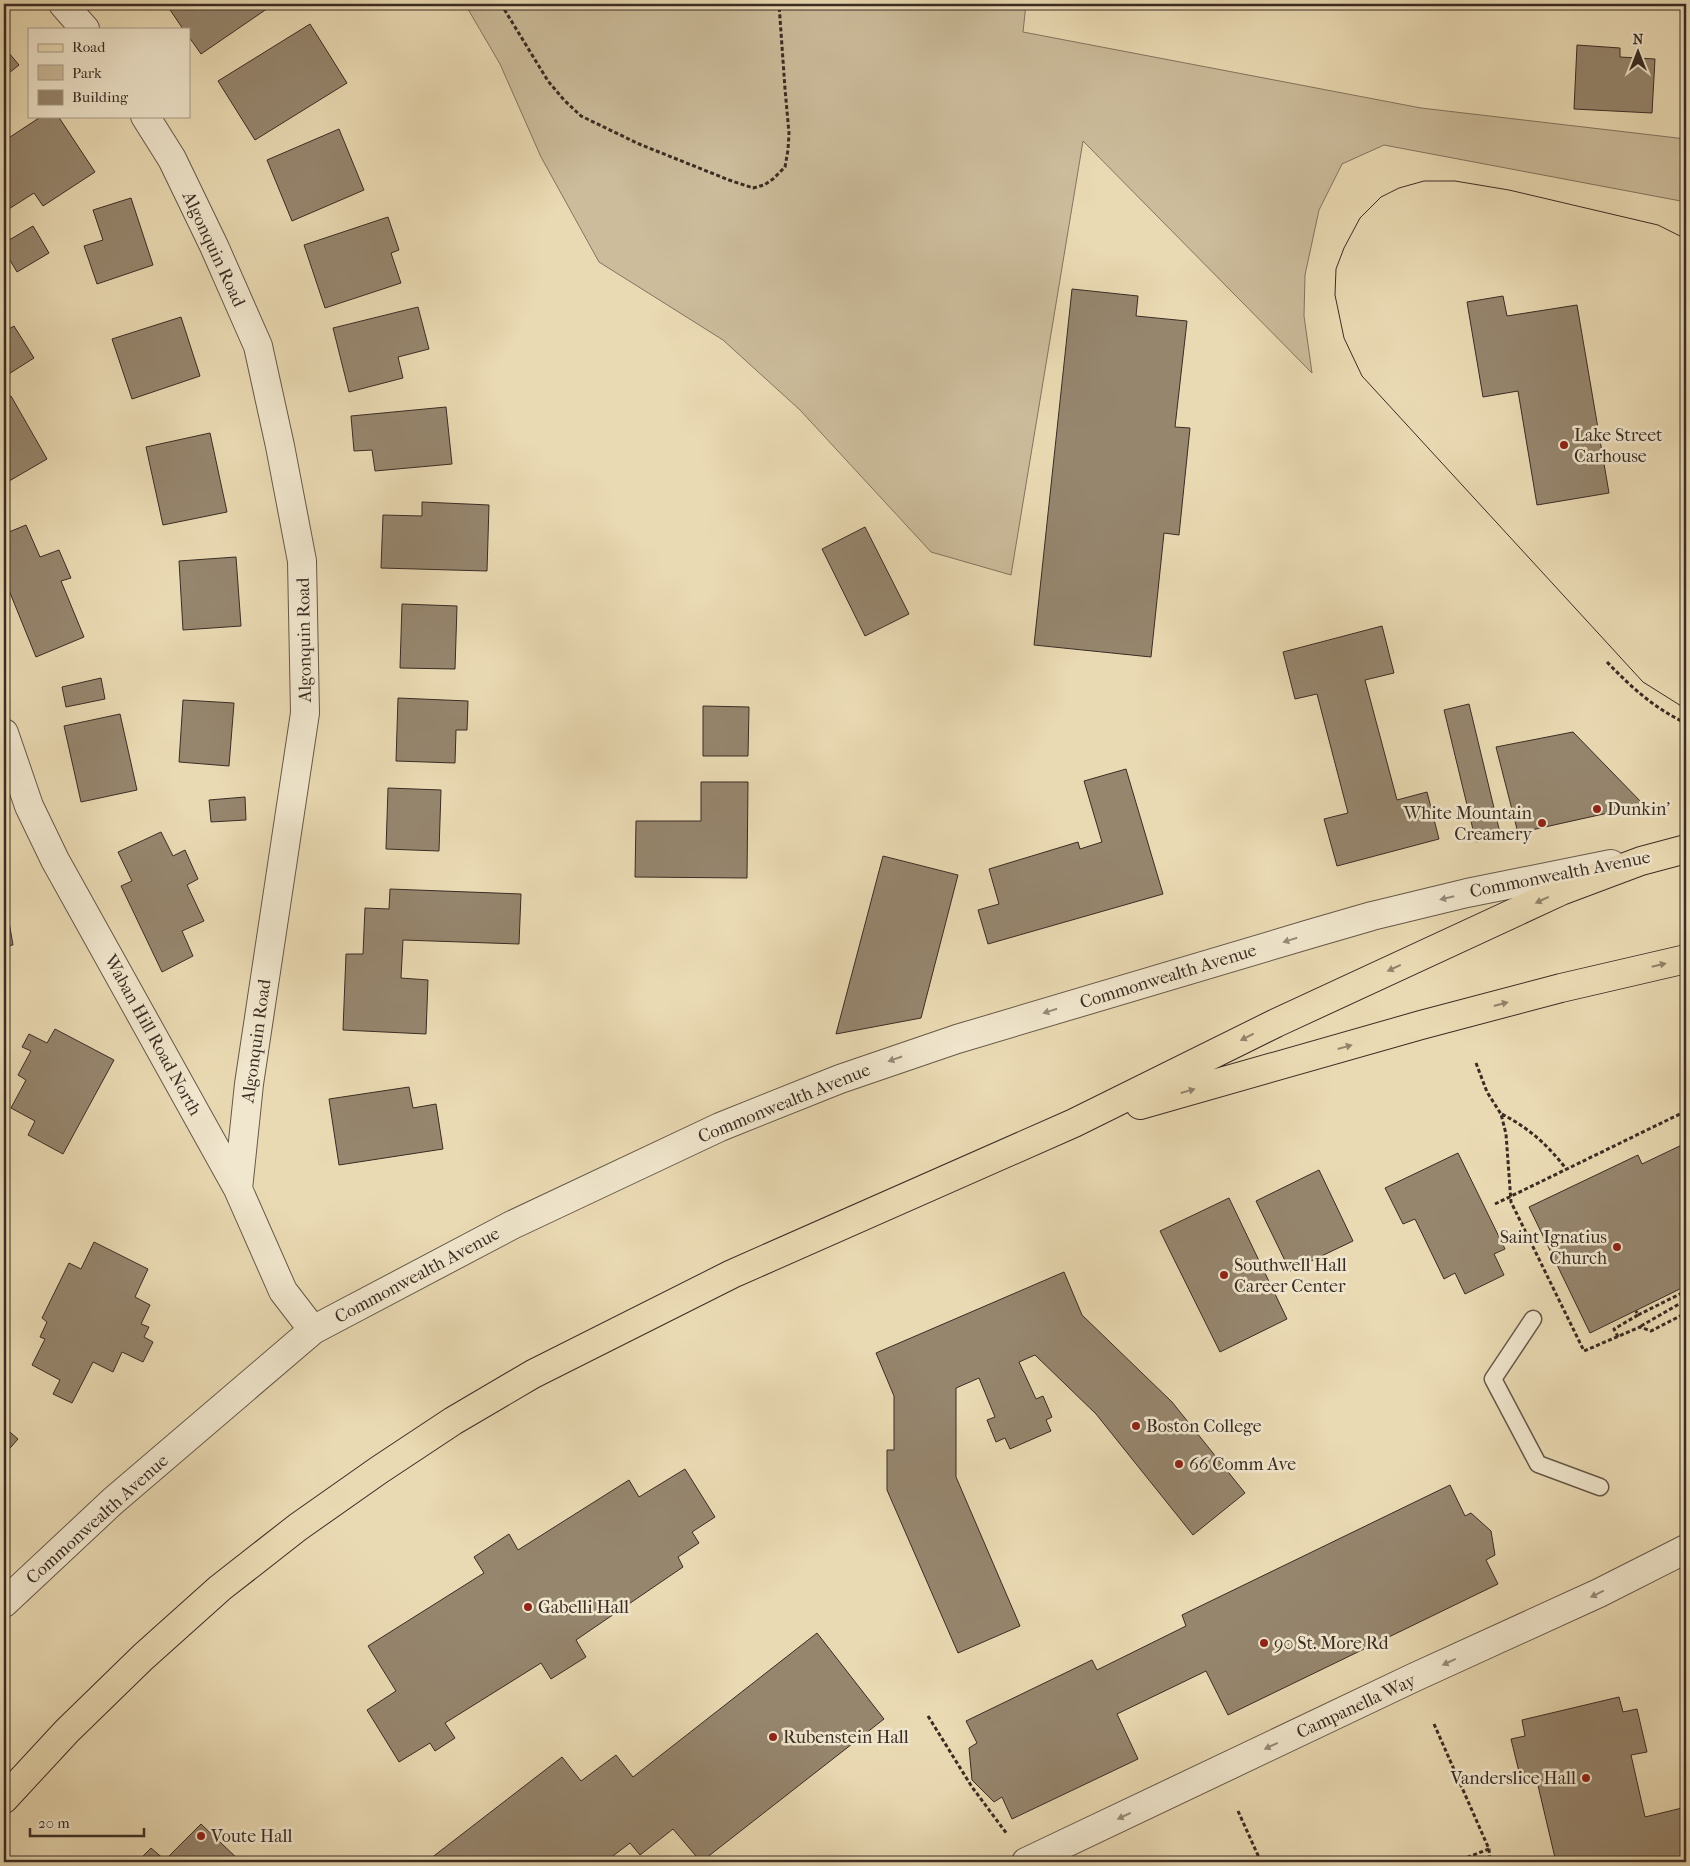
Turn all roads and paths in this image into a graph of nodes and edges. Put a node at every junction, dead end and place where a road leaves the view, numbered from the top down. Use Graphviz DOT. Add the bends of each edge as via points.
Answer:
graph roads {
  1 [pos="63,4"];
  2 [pos="501,4"];
  3 [pos="780,4"];
  4 [pos="84,28"];
  5 [pos="146,118"];
  6 [pos="1607,662"];
  7 [pos="1686,723"];
  8 [pos="4,733"];
  9 [pos="1685,849"];
  10 [pos="1686,959"];
  11 [pos="1476,1063"];
  12 [pos="1686,1111"];
  13 [pos="1501,1114"];
  14 [pos="1074,1124"];
  15 [pos="1567,1170"];
  16 [pos="238,1189"];
  17 [pos="1511,1197"];
  18 [pos="1495,1204"];
  19 [pos="1686,1291"];
  20 [pos="1686,1300"];
  21 [pos="1686,1313"];
  22 [pos="1533,1319"];
  23 [pos="1640,1327"];
  24 [pos="314,1330"];
  25 [pos="1618,1337"];
  26 [pos="1600,1487"];
  27 [pos="1686,1549"];
  28 [pos="4,1603"];
  29 [pos="928,1716"];
  30 [pos="1434,1724"];
  31 [pos="4,1799"];
  32 [pos="1238,1811"];
  33 [pos="1011,1840"];
  34 [pos="1489,1849"];
  35 [pos="1026,1862"];
  36 [pos="1261,1862"];
  37 [pos="1455,1862"];
  38 [pos="1490,1862"];
  1 -- 4 [label="street"];
  2 -- 3 [label="path" via="548,81 581,116 638,144 753,188 764,185 785,167 788,150"];
  5 -- 16 [label="street, Algonquin Road" via="172,158 258,346 302,561 305,713 249,1084"];
  6 -- 7 [label="path" via="1650,702"];
  8 -- 16 [label="street, Waban Hill Road North" via="29,806 55,860"];
  9 -- 14 [label="main road, Commonwealth Avenue, one-way" via="1641,861 1561,891 1276,1023"];
  9 -- 24 [label="street, Commonwealth Avenue, one-way" via="1467,893 1372,916 899,1058 776,1103 671,1149 512,1225"];
  14 -- 10 [label="main road, Commonwealth Avenue, one-way" via="1421,1025"];
  11 -- 13 [label="path" via="1487,1092"];
  12 -- 15 [label="path"];
  13 -- 15 [label="path" via="1523,1125 1551,1149"];
  13 -- 17 [label="path" via="1506,1134"];
  14 -- 31 [label="main road, Commonwealth Avenue" via="732,1274 533,1374 452,1421 298,1527 220,1588 67,1731"];
  15 -- 17 [label="path"];
  16 -- 24 [label="street, Waban Hill Road North" via="283,1291"];
  17 -- 18 [label="path"];
  17 -- 25 [label="path" via="1584,1351"];
  19 -- 25 [label="path" via="1637,1313 1614,1329"];
  20 -- 23 [label="path"];
  21 -- 23 [label="path" via="1651,1331"];
  22 -- 26 [label="lane" via="1494,1379 1538,1464"];
  23 -- 25 [label="path"];
  24 -- 28 [label="street, Commonwealth Avenue" via="113,1501"];
  27 -- 35 [label="street, Campanella Way, one-way"];
  29 -- 33 [label="path" via="972,1787"];
  30 -- 34 [label="path"];
  32 -- 36 [label="path"];
  34 -- 37 [label="path"];
  34 -- 38 [label="path"];
}
